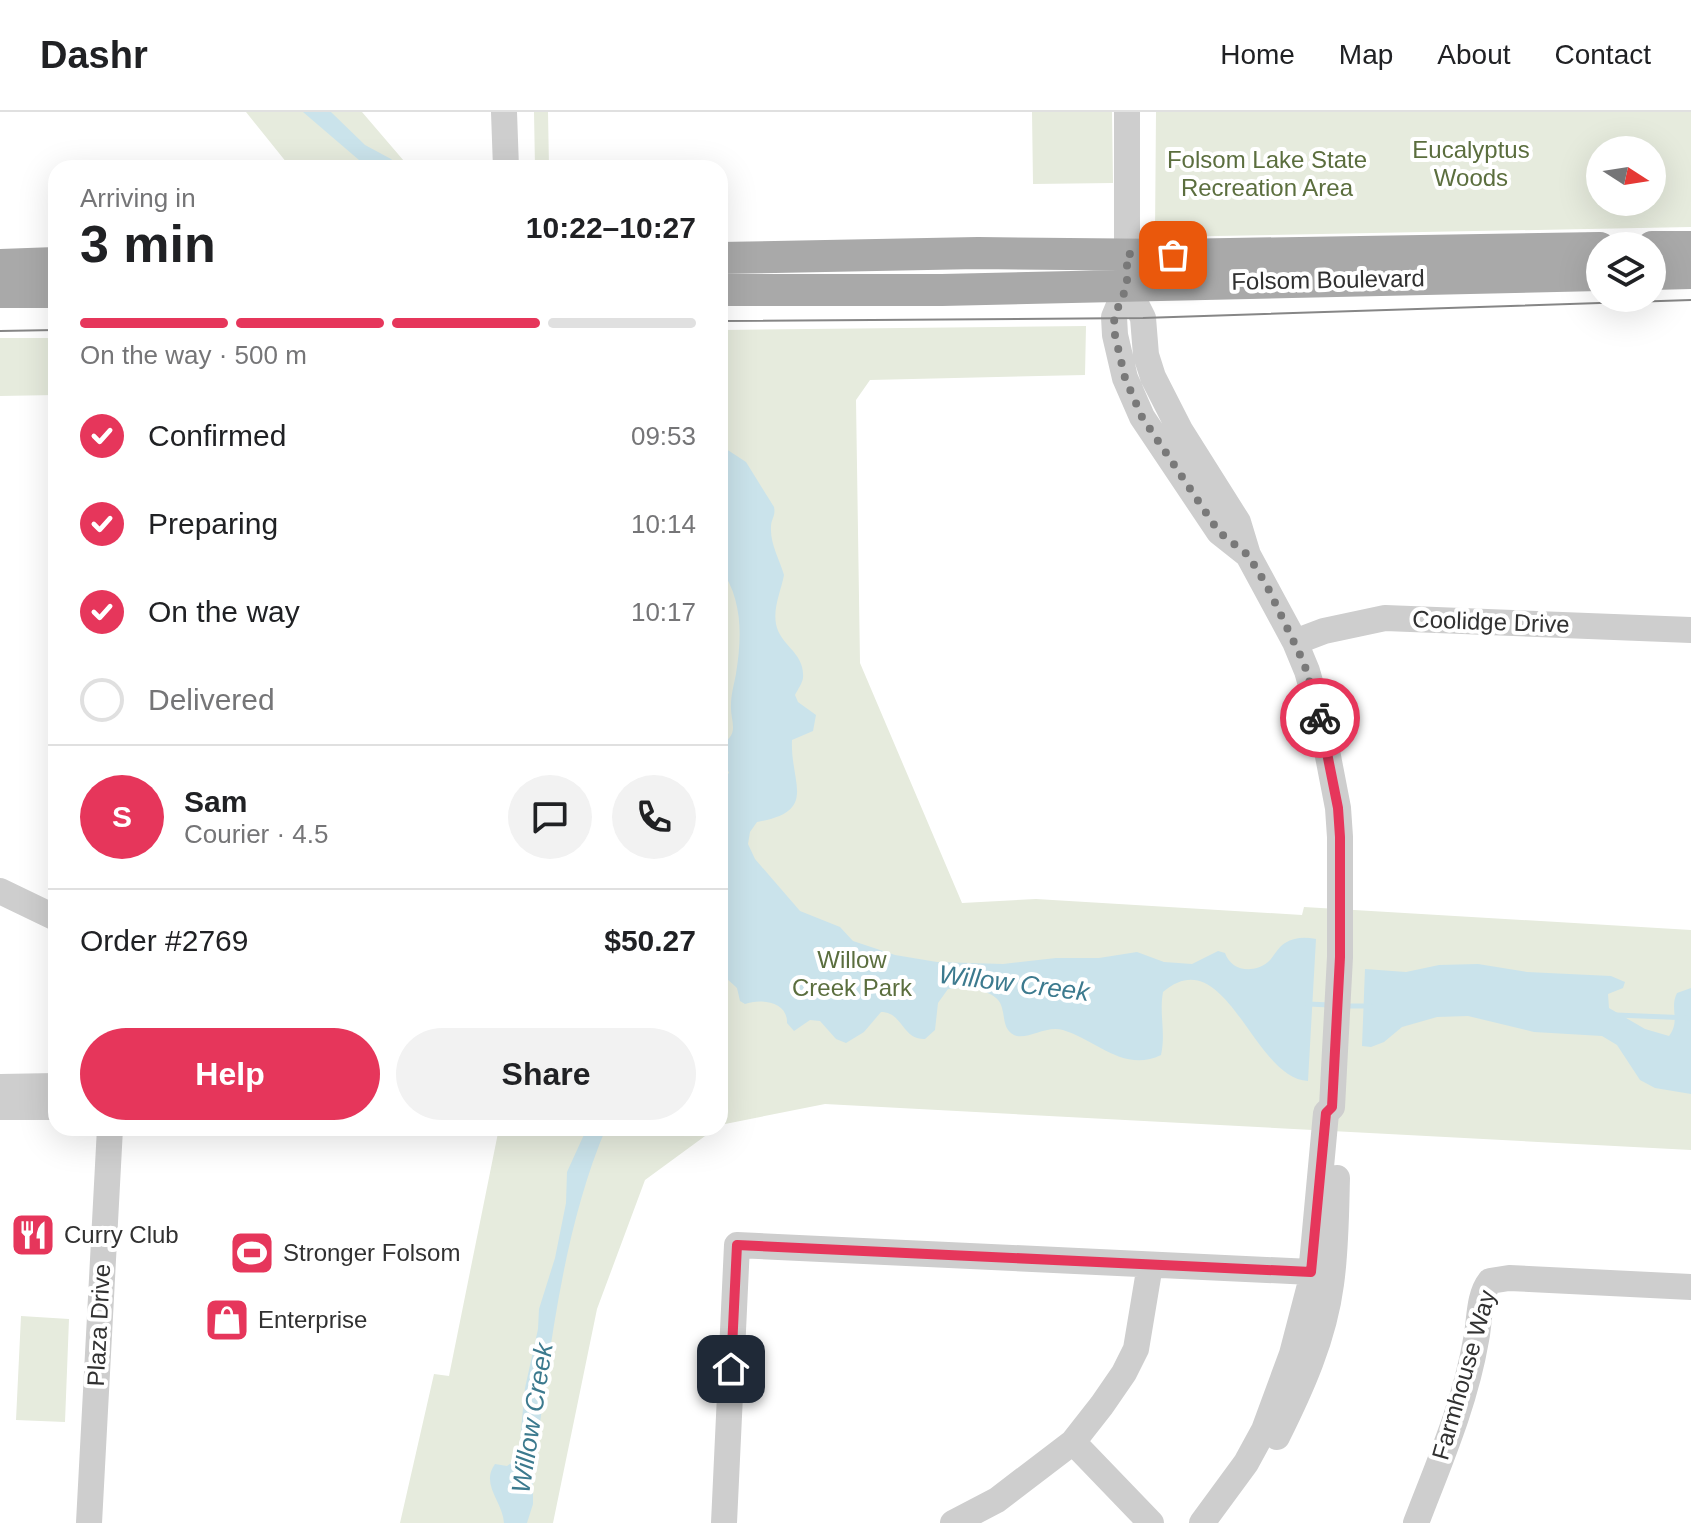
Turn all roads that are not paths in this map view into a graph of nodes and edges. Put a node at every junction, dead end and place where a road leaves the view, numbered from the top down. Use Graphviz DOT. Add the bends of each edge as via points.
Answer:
graph roads {
  1 [pos="504,112"];
  2 [pos="1127,112"];
  3 [pos="506,160"];
  4 [pos="1666,247"];
  5 [pos="1691,247"];
  6 [pos="1586,249"];
  7 [pos="728,258"];
  8 [pos="48,263"];
  9 [pos="0,265"];
  10 [pos="1127,270"];
  11 [pos="1691,273"];
  12 [pos="1666,274"];
  13 [pos="1586,275"];
  14 [pos="728,290"];
  15 [pos="0,292"];
  16 [pos="48,292"];
  17 [pos="1691,630"];
  18 [pos="1295,642"];
  19 [pos="0,891"];
  20 [pos="48,914"];
  21 [pos="48,1086"];
  22 [pos="0,1087"];
  23 [pos="0,1107"];
  24 [pos="48,1107"];
  25 [pos="1332,1107"];
  26 [pos="110,1136"];
  27 [pos="1150,1265"];
  28 [pos="1311,1272"];
  29 [pos="1691,1287"];
  30 [pos="1073,1442"];
  31 [pos="89,1523"];
  32 [pos="724,1523"];
  33 [pos="953,1523"];
  34 [pos="1151,1523"];
  35 [pos="1202,1523"];
  36 [pos="1220,1523"];
  37 [pos="1416,1523"];
  1 -- 3 [label="street"];
  2 -- 10 [label="street"];
  4 -- 5 [label="main road"];
  6 -- 10 [label="main road, Folsom Boulevard"];
  7 -- 10 [label="main road, Folsom Boulevard" via="978,253"];
  8 -- 9 [label="main road"];
  10 -- 13 [label="main road, Folsom Boulevard"];
  10 -- 14 [label="main road, Folsom Boulevard" via="942,290"];
  10 -- 18 [label="street" via="1143,318 1153,377 1238,522 1248,555"];
  11 -- 12 [label="main road"];
  15 -- 16 [label="main road"];
  17 -- 18 [label="street, Coolidge Drive" via="1385,618"];
  18 -- 25 [label="street" via="1321,720 1340,837"];
  19 -- 20 [label="street"];
  21 -- 22 [label="street"];
  23 -- 24 [label="street"];
  25 -- 28 [label="street" via="1326,1113"];
  25 -- 36 [label="street" via="1338,1113 1336,1229 1323,1325 1278,1435"];
  26 -- 31 [label="street, Plaza Drive"];
  27 -- 28 [label="street"];
  27 -- 30 [label="street" via="1136,1349"];
  27 -- 32 [label="street" via="737,1245"];
  28 -- 35 [label="street" via="1292,1354 1264,1430"];
  29 -- 37 [label="street, Farmhouse Way" via="1490,1281 1460,1405"];
  30 -- 33 [label="street" via="997,1500"];
  30 -- 34 [label="street"];
}
